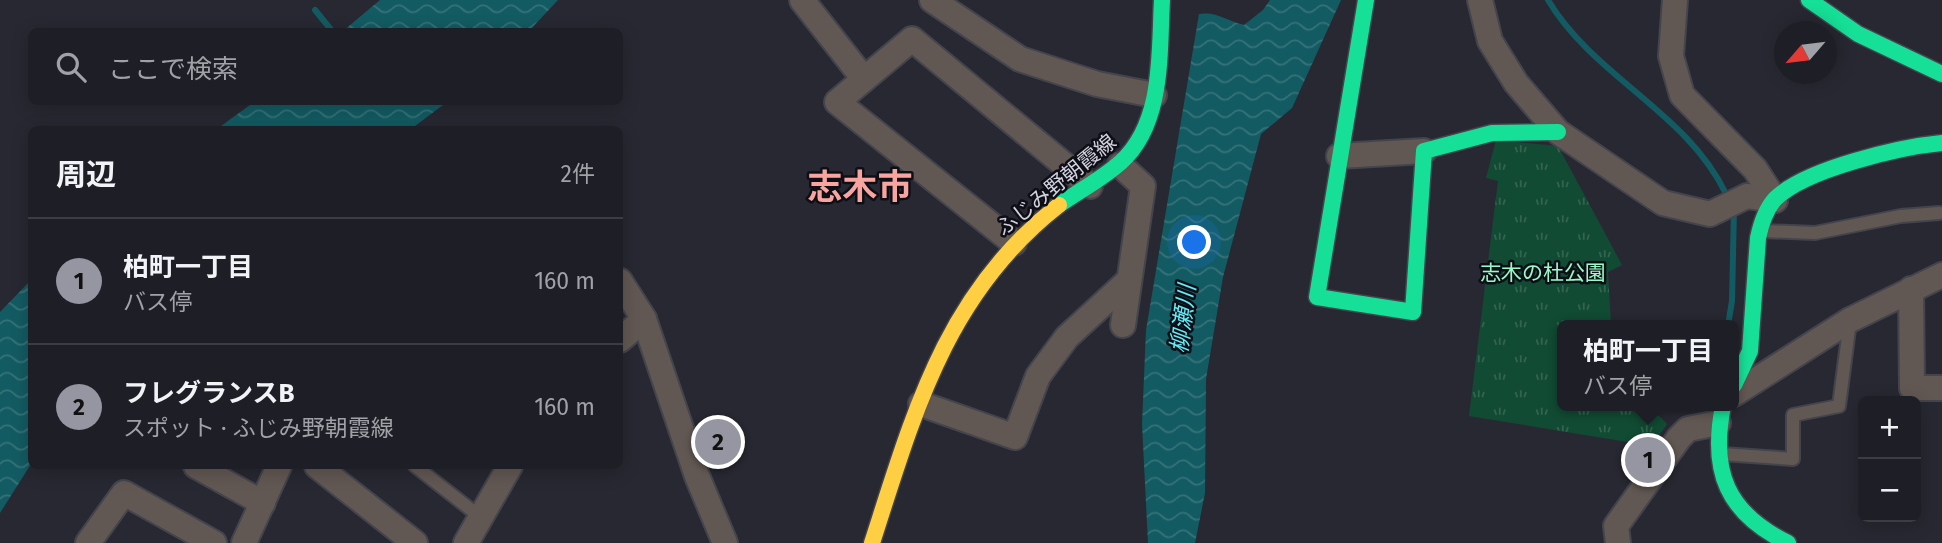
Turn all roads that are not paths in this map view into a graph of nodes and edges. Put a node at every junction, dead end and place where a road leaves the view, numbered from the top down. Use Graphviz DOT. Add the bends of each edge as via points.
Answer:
graph roads {
  1 [pos="802,0"];
  2 [pos="932,0"];
  3 [pos="1162,0"];
  4 [pos="1366,0"];
  5 [pos="1480,0"];
  6 [pos="1675,0"];
  7 [pos="1809,0"];
  8 [pos="1942,74"];
  9 [pos="864,79"];
  10 [pos="1154,95"];
  11 [pos="1558,132"];
  12 [pos="1942,143"];
  13 [pos="1424,151"];
  14 [pos="1339,156"];
  15 [pos="1120,165"];
  16 [pos="1090,186"];
  17 [pos="1775,200"];
  18 [pos="1939,213"];
  19 [pos="1761,230"];
  20 [pos="1014,243"];
  21 [pos="1942,275"];
  22 [pos="1128,281"];
  23 [pos="623,286"];
  24 [pos="1911,289"];
  25 [pos="644,319"];
  26 [pos="1850,320"];
  27 [pos="1123,325"];
  28 [pos="623,337"];
  29 [pos="1739,375"];
  30 [pos="1942,388"];
  31 [pos="1739,391"];
  32 [pos="921,404"];
  33 [pos="1721,414"];
  34 [pos="1718,454"];
  35 [pos="201,469"];
  36 [pos="278,469"];
  37 [pos="320,469"];
  38 [pos="419,469"];
  39 [pos="508,469"];
  40 [pos="263,503"];
  41 [pos="479,516"];
  42 [pos="399,538"];
  43 [pos="249,539"];
  44 [pos="88,543"];
  45 [pos="214,543"];
  46 [pos="466,543"];
  47 [pos="725,543"];
  48 [pos="872,543"];
  49 [pos="1618,543"];
  50 [pos="1788,543"];
  1 -- 9 [label="street"];
  2 -- 10 [label="street" via="1020,59 1097,84"];
  3 -- 10 [label="street, ふじみ野朝霞線"];
  4 -- 14 [label="street"];
  5 -- 11 [label="street" via="1490,41 1516,83"];
  6 -- 17 [label="street" via="1671,56 1682,95 1755,169"];
  7 -- 8 [label="street" via="1858,34"];
  9 -- 16 [label="street" via="912,39"];
  9 -- 20 [label="street" via="837,102"];
  10 -- 15 [label="street, ふじみ野朝霞線" via="1140,139"];
  11 -- 13 [label="street" via="1492,133"];
  11 -- 17 [label="street" via="1663,203 1710,214 1747,196"];
  12 -- 17 [label="street" via="1872,156 1799,183"];
  13 -- 14 [label="street"];
  13 -- 14 [label="street" via="1413,312 1317,297"];
  15 -- 16 [label="street, ふじみ野朝霞線"];
  15 -- 22 [label="street" via="1143,186"];
  16 -- 20 [label="street, ふじみ野朝霞線"];
  17 -- 19 [label="street"];
  18 -- 19 [label="lane" via="1815,233"];
  19 -- 29 [label="street" via="1750,354"];
  20 -- 32 [label="street, ふじみ野朝霞線" via="957,322"];
  21 -- 24 [label="street"];
  22 -- 27 [label="street"];
  22 -- 32 [label="street" via="1067,337 1038,376 1015,436"];
  23 -- 25 [label="street"];
  24 -- 26 [label="street"];
  24 -- 30 [label="street" via="1912,388"];
  25 -- 28 [label="street"];
  25 -- 47 [label="street" via="697,476"];
  26 -- 31 [label="street"];
  26 -- 34 [label="lane" via="1839,406 1793,415 1793,459"];
  32 -- 48 [label="street, ふじみ野朝霞線"];
  33 -- 34 [label="street"];
  33 -- 49 [label="street" via="1679,438 1616,526"];
  34 -- 50 [label="street" via="1728,494 1738,510 1755,527"];
  35 -- 40 [label="street"];
  36 -- 40 [label="street"];
  37 -- 42 [label="street"];
  38 -- 41 [label="lane"];
  39 -- 41 [label="street"];
  40 -- 43 [label="street"];
  41 -- 46 [label="street"];
  44 -- 45 [label="street" via="124,493"];
}
